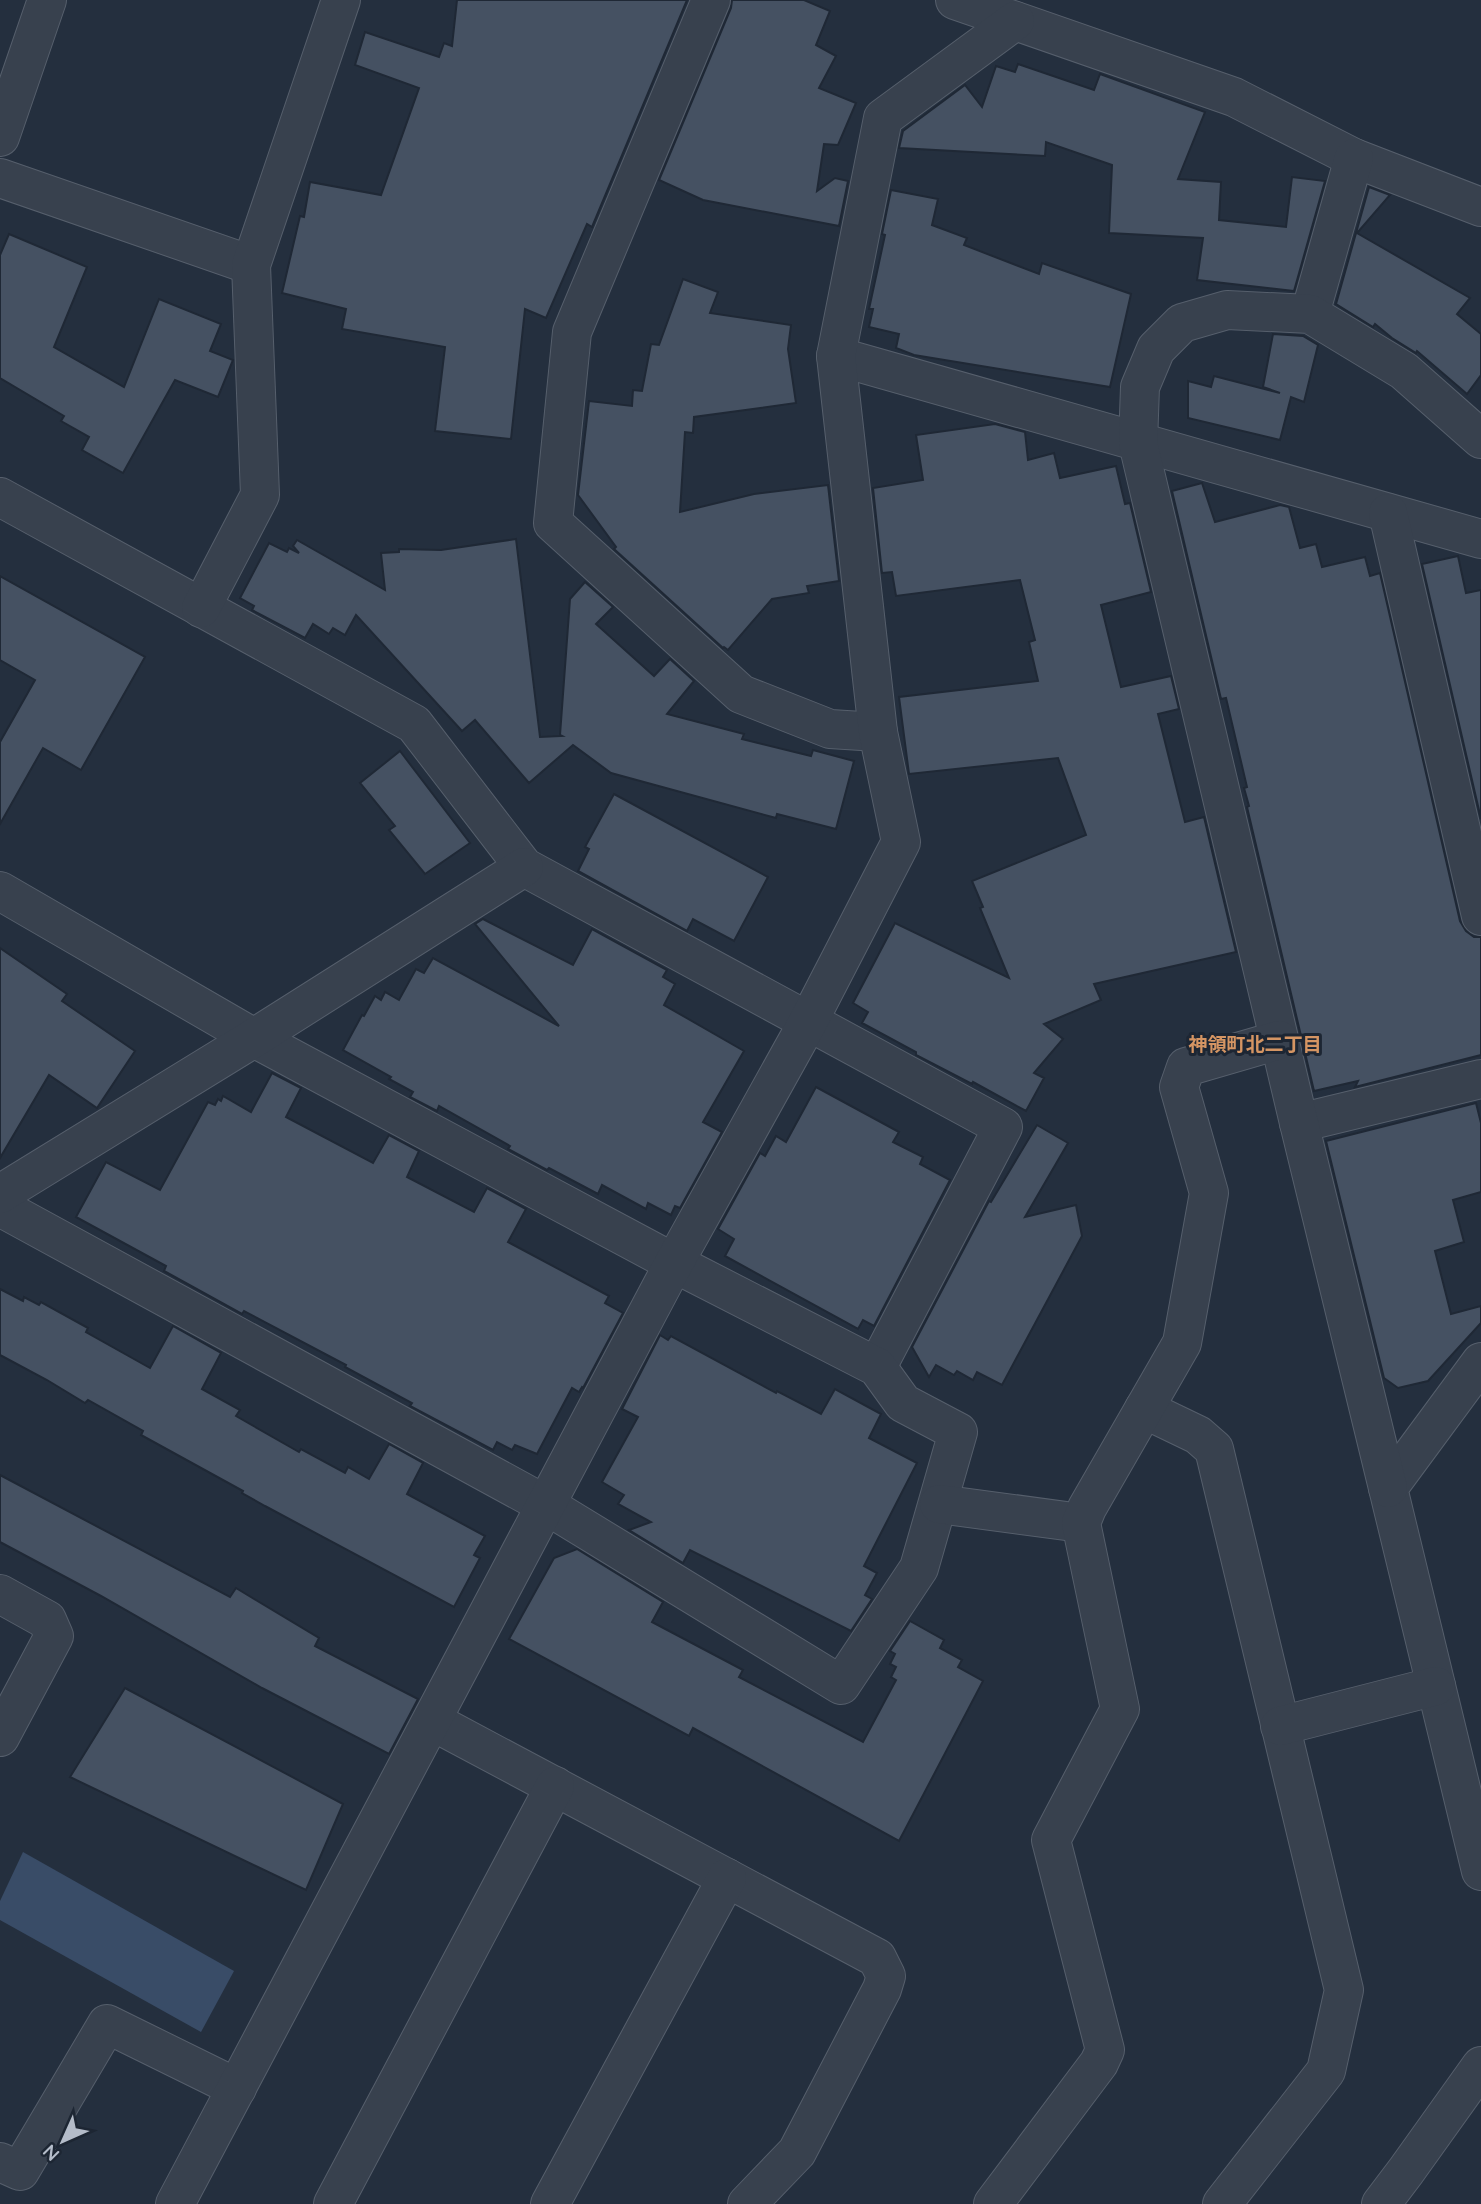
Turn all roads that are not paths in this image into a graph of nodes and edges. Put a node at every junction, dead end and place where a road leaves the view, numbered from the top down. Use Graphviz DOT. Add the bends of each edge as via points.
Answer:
graph roads {
  1 [pos="47,0"];
  2 [pos="341,0"];
  3 [pos="711,0"];
  4 [pos="954,0"];
  5 [pos="1014,21"];
  6 [pos="0,137"];
  7 [pos="1354,158"];
  8 [pos="0,178"];
  9 [pos="1481,207"];
  10 [pos="251,265"];
  11 [pos="1310,314"];
  12 [pos="836,356"];
  13 [pos="1481,439"];
  14 [pos="1138,443"];
  15 [pos="0,497"];
  16 [pos="1388,513"];
  17 [pos="1481,539"];
  18 [pos="201,608"];
  19 [pos="878,732"];
  20 [pos="524,867"];
  21 [pos="0,891"];
  22 [pos="1481,915"];
  23 [pos="808,1023"];
  24 [pos="254,1038"];
  25 [pos="1279,1040"];
  26 [pos="1481,1079"];
  27 [pos="1298,1122"];
  28 [pos="0,1194"];
  29 [pos="0,1207"];
  30 [pos="674,1263"];
  31 [pos="1481,1362"];
  32 [pos="877,1367"];
  33 [pos="1144,1409"];
  34 [pos="1388,1488"];
  35 [pos="939,1504"];
  36 [pos="546,1505"];
  37 [pos="1081,1523"];
  38 [pos="0,1594"];
  39 [pos="1436,1686"];
  40 [pos="432,1721"];
  41 [pos="1280,1726"];
  42 [pos="0,1737"];
  43 [pos="555,1786"];
  44 [pos="1481,1871"];
  45 [pos="727,1878"];
  46 [pos="1481,2066"];
  47 [pos="237,2088"];
  48 [pos="0,2162"];
  49 [pos="175,2204"];
  50 [pos="333,2204"];
  51 [pos="550,2204"];
  52 [pos="747,2204"];
  53 [pos="993,2204"];
  54 [pos="1222,2204"];
  55 [pos="1381,2204"];
  1 -- 6 [label="street"];
  2 -- 10 [label="street"];
  3 -- 19 [label="street" via="572,332 553,523 741,694 830,729"];
  4 -- 5 [label="street"];
  5 -- 7 [label="street" via="1234,97"];
  5 -- 12 [label="street" via="883,118"];
  7 -- 9 [label="street"];
  7 -- 11 [label="street"];
  8 -- 10 [label="street"];
  10 -- 18 [label="street" via="260,495"];
  11 -- 13 [label="street" via="1404,371"];
  11 -- 14 [label="street" via="1227,310 1182,323 1156,349 1140,387"];
  12 -- 14 [label="street"];
  12 -- 19 [label="street"];
  14 -- 16 [label="street"];
  14 -- 25 [label="street"];
  15 -- 18 [label="street"];
  16 -- 17 [label="street"];
  16 -- 22 [label="street"];
  18 -- 20 [label="street" via="414,724"];
  19 -- 23 [label="street" via="901,842"];
  20 -- 23 [label="street"];
  20 -- 24 [label="street"];
  21 -- 24 [label="street"];
  23 -- 30 [label="street"];
  23 -- 32 [label="street" via="1003,1127"];
  24 -- 28 [label="street"];
  24 -- 30 [label="street"];
  25 -- 27 [label="street"];
  25 -- 33 [label="street" via="1186,1067 1179,1087 1209,1193 1182,1343"];
  26 -- 27 [label="street"];
  27 -- 34 [label="street"];
  29 -- 36 [label="street"];
  30 -- 32 [label="street"];
  30 -- 36 [label="street"];
  31 -- 34 [label="street"];
  32 -- 35 [label="street" via="903,1403 958,1432"];
  33 -- 37 [label="street"];
  33 -- 41 [label="street" via="1198,1435 1214,1449"];
  34 -- 39 [label="street"];
  35 -- 36 [label="street" via="919,1568 841,1685"];
  35 -- 37 [label="street"];
  36 -- 40 [label="street"];
  37 -- 53 [label="street" via="1120,1709 1051,1840 1105,2050"];
  38 -- 42 [label="street" via="47,1620 54,1636"];
  39 -- 41 [label="street"];
  39 -- 44 [label="street"];
  40 -- 43 [label="street"];
  40 -- 47 [label="street"];
  41 -- 54 [label="street" via="1344,1990 1326,2071"];
  43 -- 45 [label="street"];
  43 -- 50 [label="street"];
  45 -- 51 [label="street"];
  45 -- 52 [label="street" via="877,1958 886,1976 797,2152"];
  46 -- 55 [label="street"];
  47 -- 48 [label="street" via="107,2024 20,2171"];
  47 -- 49 [label="street"];
}
